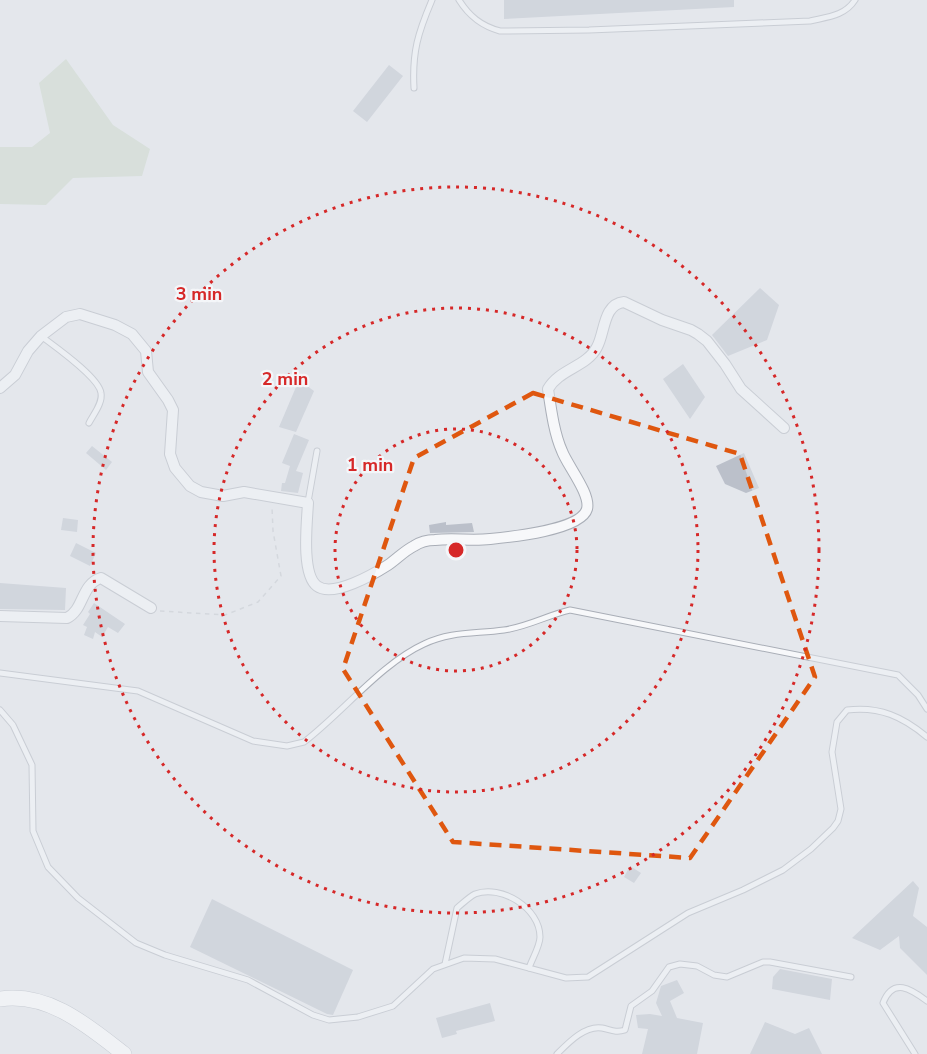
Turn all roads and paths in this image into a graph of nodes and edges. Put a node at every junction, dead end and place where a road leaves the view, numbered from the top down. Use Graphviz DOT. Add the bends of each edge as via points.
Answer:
graph roads {
  1 [pos="432,0"];
  2 [pos="459,0"];
  3 [pos="855,0"];
  4 [pos="414,88"];
  5 [pos="40,336"];
  6 [pos="0,388"];
  7 [pos="89,423"];
  8 [pos="784,428"];
  9 [pos="317,451"];
  10 [pos="271,496"];
  11 [pos="308,503"];
  12 [pos="151,608"];
  13 [pos="0,616"];
  14 [pos="0,673"];
  15 [pos="927,708"];
  16 [pos="0,710"];
  17 [pos="927,737"];
  18 [pos="445,964"];
  19 [pos="529,968"];
  20 [pos="851,977"];
  21 [pos="0,999"];
  22 [pos="927,1001"];
  23 [pos="124,1054"];
  24 [pos="557,1054"];
  25 [pos="915,1054"];
  1 -- 4 [label="lane" via="418,32"];
  2 -- 3 [label="lane" via="476,21 500,31 810,21 850,9"];
  5 -- 6 [label="street" via="15,375"];
  5 -- 7 [label="lane" via="98,386 99,405"];
  5 -- 10 [label="street" via="66,316 80,315 132,334 146,351 147,372 173,410 170,454 182,479 201,492"];
  8 -- 11 [label="street" via="741,389 698,334 619,303 610,310 593,354 559,376 548,389 561,451 587,505 585,513 573,523 489,539 423,542 367,577 330,590 318,588 307,566"];
  9 -- 11 [label="lane"];
  10 -- 11 [label="street"];
  10 -- 12 [label="path" via="281,576 258,602 225,615"];
  12 -- 13 [label="street" via="101,578 89,585 73,615 67,618"];
  14 -- 15 [label="lane" via="138,691 253,741 287,746 304,742 386,669 424,644 461,632 526,625 570,610 898,675"];
  16 -- 18 [label="lane" via="13,725 32,765 33,831 48,867 78,898 136,943 248,980 329,1020 358,1017 393,1006 433,969"];
  17 -- 19 [label="lane" via="906,720 879,711 847,710 837,722 832,752 841,809 833,828 811,849 783,870 688,913 588,977 566,978"];
  18 -- 19 [label="lane" via="464,958 495,959"];
  18 -- 19 [label="lane" via="457,908 475,894 497,892 522,902 537,925 540,938"];
  20 -- 24 [label="lane" via="770,962 727,977 680,964 669,967 652,991 632,1006 626,1030 599,1027 585,1031"];
  21 -- 23 [label="main road" via="52,1005"];
  22 -- 25 [label="lane" via="905,987 892,990 883,1003"];
}
